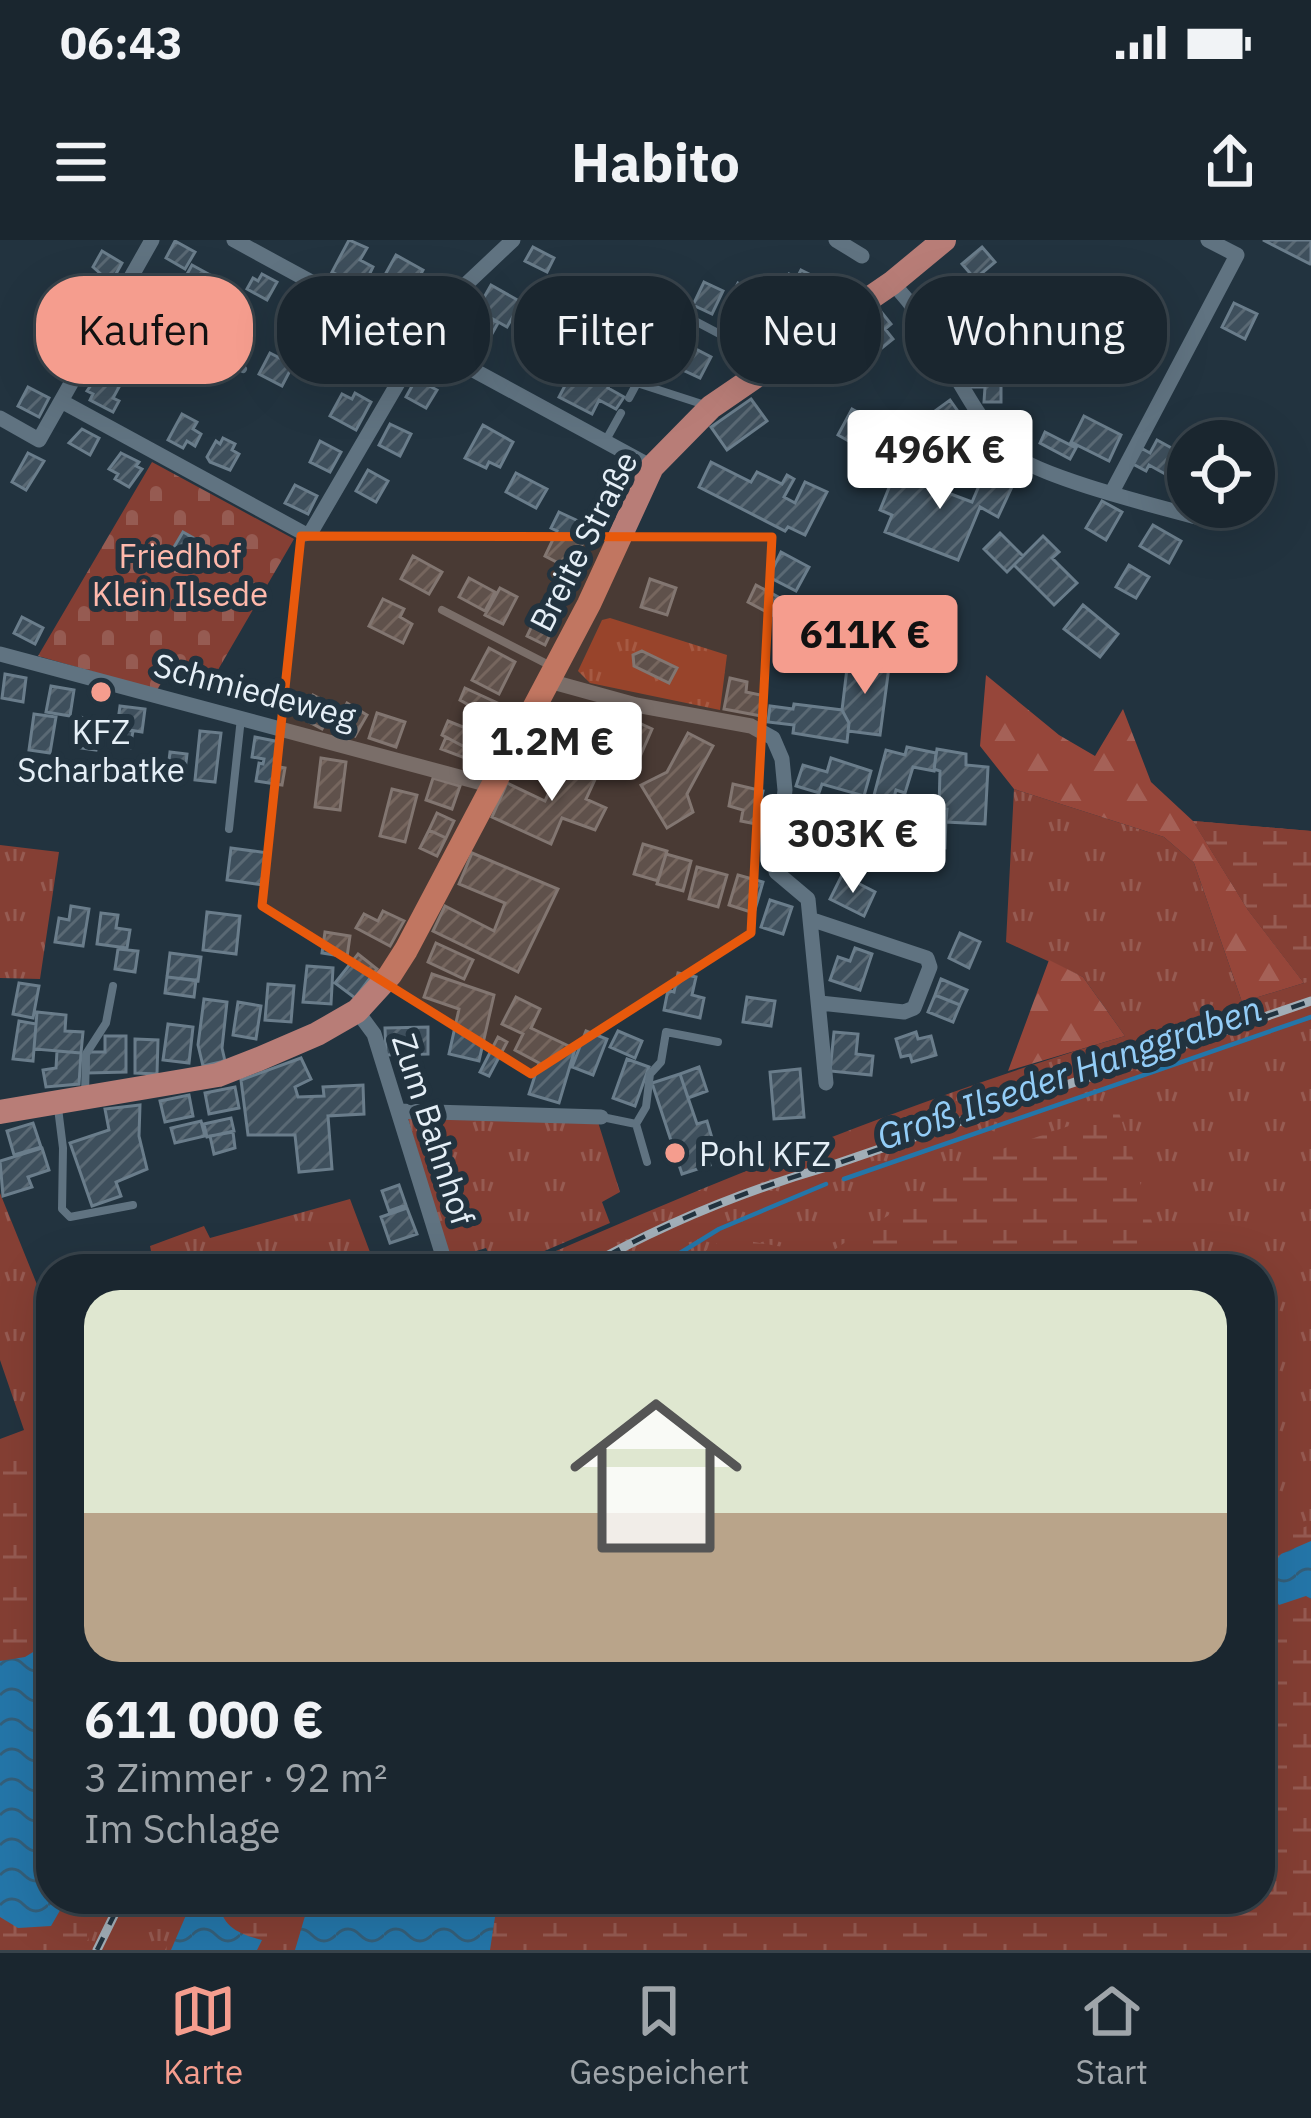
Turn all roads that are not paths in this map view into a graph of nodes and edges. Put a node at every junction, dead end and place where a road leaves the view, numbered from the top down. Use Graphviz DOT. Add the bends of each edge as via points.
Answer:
graph roads {
  1 [pos="152,240"];
  2 [pos="234,240"];
  3 [pos="513,240"];
  4 [pos="836,240"];
  5 [pos="944,240"];
  6 [pos="1208,240"];
  7 [pos="862,256"];
  8 [pos="131,276"];
  9 [pos="301,276"];
  10 [pos="475,276"];
  11 [pos="892,283"];
  12 [pos="881,291"];
  13 [pos="490,378"];
  14 [pos="70,384"];
  15 [pos="398,384"];
  16 [pos="745,384"];
  17 [pos="628,398"];
  18 [pos="61,401"];
  19 [pos="711,407"];
  20 [pos="621,412"];
  21 [pos="0,418"];
  22 [pos="605,441"];
  23 [pos="652,467"];
  24 [pos="1112,492"];
  25 [pos="1167,508"];
  26 [pos="442,610"];
  27 [pos="0,654"];
  28 [pos="552,675"];
  29 [pos="241,716"];
  30 [pos="493,786"];
  31 [pos="229,830"];
  32 [pos="813,920"];
  33 [pos="113,986"];
  34 [pos="820,1003"];
  35 [pos="357,1011"];
  36 [pos="718,1042"];
  37 [pos="826,1083"];
  38 [pos="85,1096"];
  39 [pos="57,1100"];
  40 [pos="398,1111"];
  41 [pos="0,1112"];
  42 [pos="601,1117"];
  43 [pos="635,1124"];
  44 [pos="647,1162"];
  45 [pos="133,1204"];
  46 [pos="442,1254"];
  1 -- 8 [label="street"];
  2 -- 9 [label="street"];
  3 -- 10 [label="street"];
  4 -- 7 [label="street"];
  5 -- 11 [label="main road, Breite Straße"];
  6 -- 24 [label="street" via="1237,255"];
  11 -- 12 [label="main road, Breite Straße"];
  11 -- 24 [label="street" via="1009,452"];
  13 -- 22 [label="street"];
  14 -- 18 [label="street"];
  15 -- 18 [label="street" via="305,534"];
  16 -- 19 [label="main road, Breite Straße"];
  17 -- 19 [label="lane" via="637,383"];
  18 -- 21 [label="street" via="39,440"];
  19 -- 23 [label="main road, Breite Straße"];
  20 -- 22 [label="lane"];
  22 -- 23 [label="street"];
  23 -- 28 [label="main road, Breite Straße"];
  24 -- 25 [label="street"];
  26 -- 28 [label="lane"];
  27 -- 29 [label="street, Schmiedeweg"];
  28 -- 30 [label="main road, Breite Straße"];
  28 -- 32 [label="street" via="620,701 751,726 773,738 785,790 776,872 808,899"];
  29 -- 30 [label="street, Schmiedeweg"];
  29 -- 31 [label="lane"];
  30 -- 35 [label="main road, Breite Straße" via="406,950"];
  32 -- 34 [label="street"];
  32 -- 34 [label="street" via="927,958 930,967 914,1008 904,1012"];
  33 -- 38 [label="lane" via="106,1023 86,1054"];
  34 -- 37 [label="street"];
  35 -- 38 [label="main road, Breite Straße" via="218,1075"];
  35 -- 40 [label="street, Zum Bahnhof" via="374,1034"];
  36 -- 43 [label="lane" via="666,1033"];
  38 -- 39 [label="main road, Breite Straße"];
  39 -- 41 [label="main road, Breite Straße"];
  39 -- 45 [label="lane" via="62,1209 70,1216"];
  40 -- 42 [label="street"];
  40 -- 46 [label="street, Zum Bahnhof"];
  42 -- 43 [label="lane"];
  43 -- 44 [label="lane"];
}
